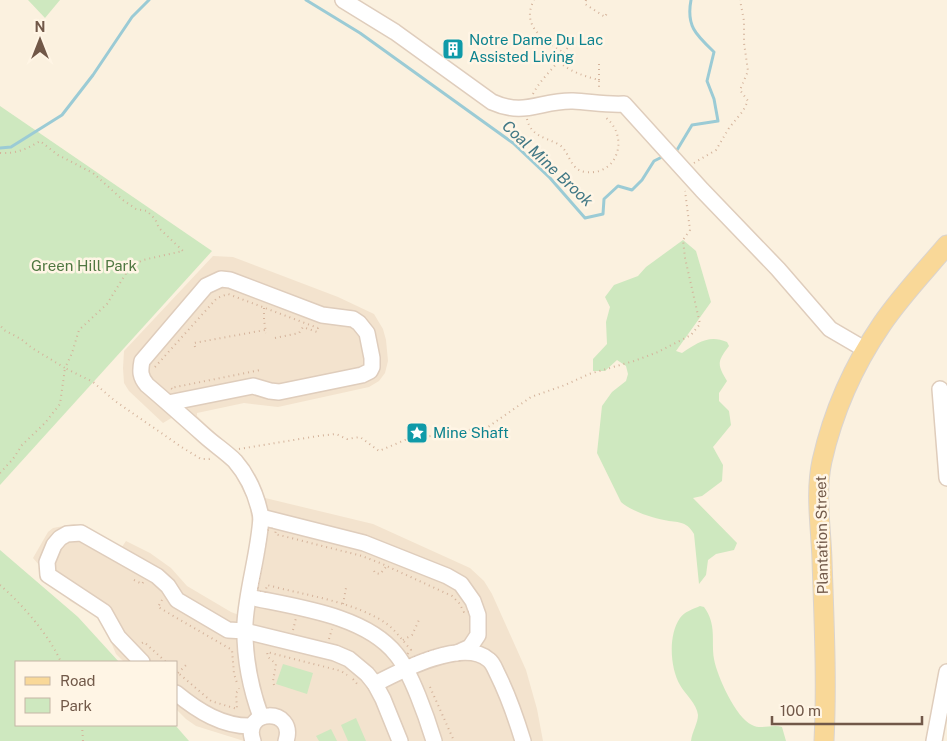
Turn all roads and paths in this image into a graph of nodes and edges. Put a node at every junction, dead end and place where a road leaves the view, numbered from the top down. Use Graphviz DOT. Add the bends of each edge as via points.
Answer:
graph roads {
  1 [pos="343,0"];
  2 [pos="534,0"];
  3 [pos="586,0"];
  4 [pos="740,0"];
  5 [pos="607,13"];
  6 [pos="568,46"];
  7 [pos="564,53"];
  8 [pos="558,62"];
  9 [pos="599,62"];
  10 [pos="599,80"];
  11 [pos="598,104"];
  12 [pos="526,108"];
  13 [pos="0,153"];
  14 [pos="683,169"];
  15 [pos="947,245"];
  16 [pos="264,308"];
  17 [pos="320,323"];
  18 [pos="0,326"];
  19 [pos="318,328"];
  20 [pos="275,338"];
  21 [pos="195,347"];
  22 [pos="866,350"];
  23 [pos="155,367"];
  24 [pos="65,368"];
  25 [pos="940,389"];
  26 [pos="168,403"];
  27 [pos="223,450"];
  28 [pos="0,473"];
  29 [pos="947,478"];
  30 [pos="261,517"];
  31 [pos="386,566"];
  32 [pos="374,571"];
  33 [pos="145,578"];
  34 [pos="134,580"];
  35 [pos="0,585"];
  36 [pos="346,588"];
  37 [pos="249,596"];
  38 [pos="164,598"];
  39 [pos="343,604"];
  40 [pos="419,620"];
  41 [pos="295,621"];
  42 [pos="293,628"];
  43 [pos="332,630"];
  44 [pos="245,631"];
  45 [pos="330,637"];
  46 [pos="403,640"];
  47 [pos="457,653"];
  48 [pos="60,661"];
  49 [pos="141,661"];
  50 [pos="188,663"];
  51 [pos="407,669"];
  52 [pos="178,671"];
  53 [pos="947,672"];
  54 [pos="178,673"];
  55 [pos="374,684"];
  56 [pos="274,685"];
  57 [pos="358,685"];
  58 [pos="430,687"];
  59 [pos="178,695"];
  60 [pos="82,726"];
  61 [pos="255,728"];
  62 [pos="453,740"];
  63 [pos="83,741"];
  64 [pos="286,741"];
  65 [pos="400,741"];
  66 [pos="434,741"];
  67 [pos="449,741"];
  68 [pos="524,741"];
  69 [pos="824,741"];
  70 [pos="934,741"];
  1 -- 12 [label="street" via="395,32 492,102 512,109"];
  2 -- 7 [label="path" via="529,12 531,25"];
  3 -- 5 [label="path" via="585,4 605,17"];
  4 -- 14 [label="path" via="748,71 740,90 748,101 716,150"];
  6 -- 7 [label="path"];
  7 -- 8 [label="path"];
  8 -- 10 [label="path" via="569,70"];
  8 -- 12 [label="path" via="538,83"];
  9 -- 10 [label="path"];
  10 -- 11 [label="path"];
  11 -- 12 [label="street" via="574,101"];
  11 -- 12 [label="path" via="598,110 615,129 619,140 618,152 609,165 585,172 569,161 563,147 534,133 528,124"];
  11 -- 14 [label="street" via="624,104"];
  13 -- 24 [label="path" via="24,150 40,141 92,173 136,209 147,211 183,251 143,260 130,267 107,304 79,330"];
  14 -- 22 [label="street" via="830,329"];
  14 -- 27 [label="path" via="690,230 683,240 700,324 691,335 658,352 531,396 488,427 405,440 379,451 360,437 347,439 336,434"];
  15 -- 22 [label="main road, Plantation Street" via="883,322"];
  16 -- 19 [label="path"];
  16 -- 21 [label="path" via="266,331 194,343"];
  16 -- 23 [label="path" via="228,294 217,298"];
  17 -- 19 [label="path"];
  18 -- 24 [label="path"];
  19 -- 20 [label="path" via="317,332 303,327 298,333"];
  22 -- 69 [label="main road, Plantation Street" via="844,394 822,462 819,514"];
  24 -- 27 [label="path" via="93,382 200,459 209,459"];
  24 -- 28 [label="path" via="60,404"];
  25 -- 29 [label="street"];
  26 -- 26 [label="street" via="142,378 142,361 206,286 221,279 322,315 353,319 367,333 372,367 362,376 279,392 253,386"];
  26 -- 27 [label="street"];
  27 -- 30 [label="street" via="246,476"];
  30 -- 37 [label="street"];
  30 -- 47 [label="street" via="364,543 461,584 478,615 478,635 470,647"];
  31 -- 32 [label="path" via="380,574"];
  31 -- 39 [label="path" via="362,556 276,534 277,527 268,529 257,587 260,592 265,593 267,585"];
  31 -- 46 [label="path" via="446,592 464,612 469,610 474,614 472,634 463,644 410,659 405,656 411,650"];
  33 -- 34 [label="path" via="142,584"];
  35 -- 48 [label="path" via="31,617"];
  36 -- 39 [label="path"];
  37 -- 44 [label="street"];
  37 -- 51 [label="street" via="361,626 389,646"];
  38 -- 54 [label="path" via="158,607 232,650 239,690 236,693 237,708 211,701"];
  39 -- 46 [label="path" via="376,617"];
  40 -- 46 [label="path" via="412,635"];
  41 -- 42 [label="path"];
  43 -- 45 [label="path"];
  44 -- 49 [label="street" via="228,630 177,600 157,576 81,533 60,538 47,562 48,575 104,612 118,637"];
  44 -- 55 [label="street" via="335,653 349,659"];
  44 -- 61 [label="street"];
  47 -- 51 [label="street"];
  47 -- 68 [label="street" via="474,653 491,661"];
  50 -- 52 [label="path"];
  51 -- 55 [label="street"];
  51 -- 66 [label="street"];
  53 -- 70 [label="street"];
  55 -- 65 [label="street"];
  56 -- 57 [label="path" via="276,664 267,652 341,671"];
  58 -- 62 [label="path"];
  59 -- 61 [label="street" via="203,714"];
  60 -- 63 [label="path"];
  61 -- 64 [label="street" via="272,715 282,720 288,730"];
  62 -- 67 [label="path"];
}
